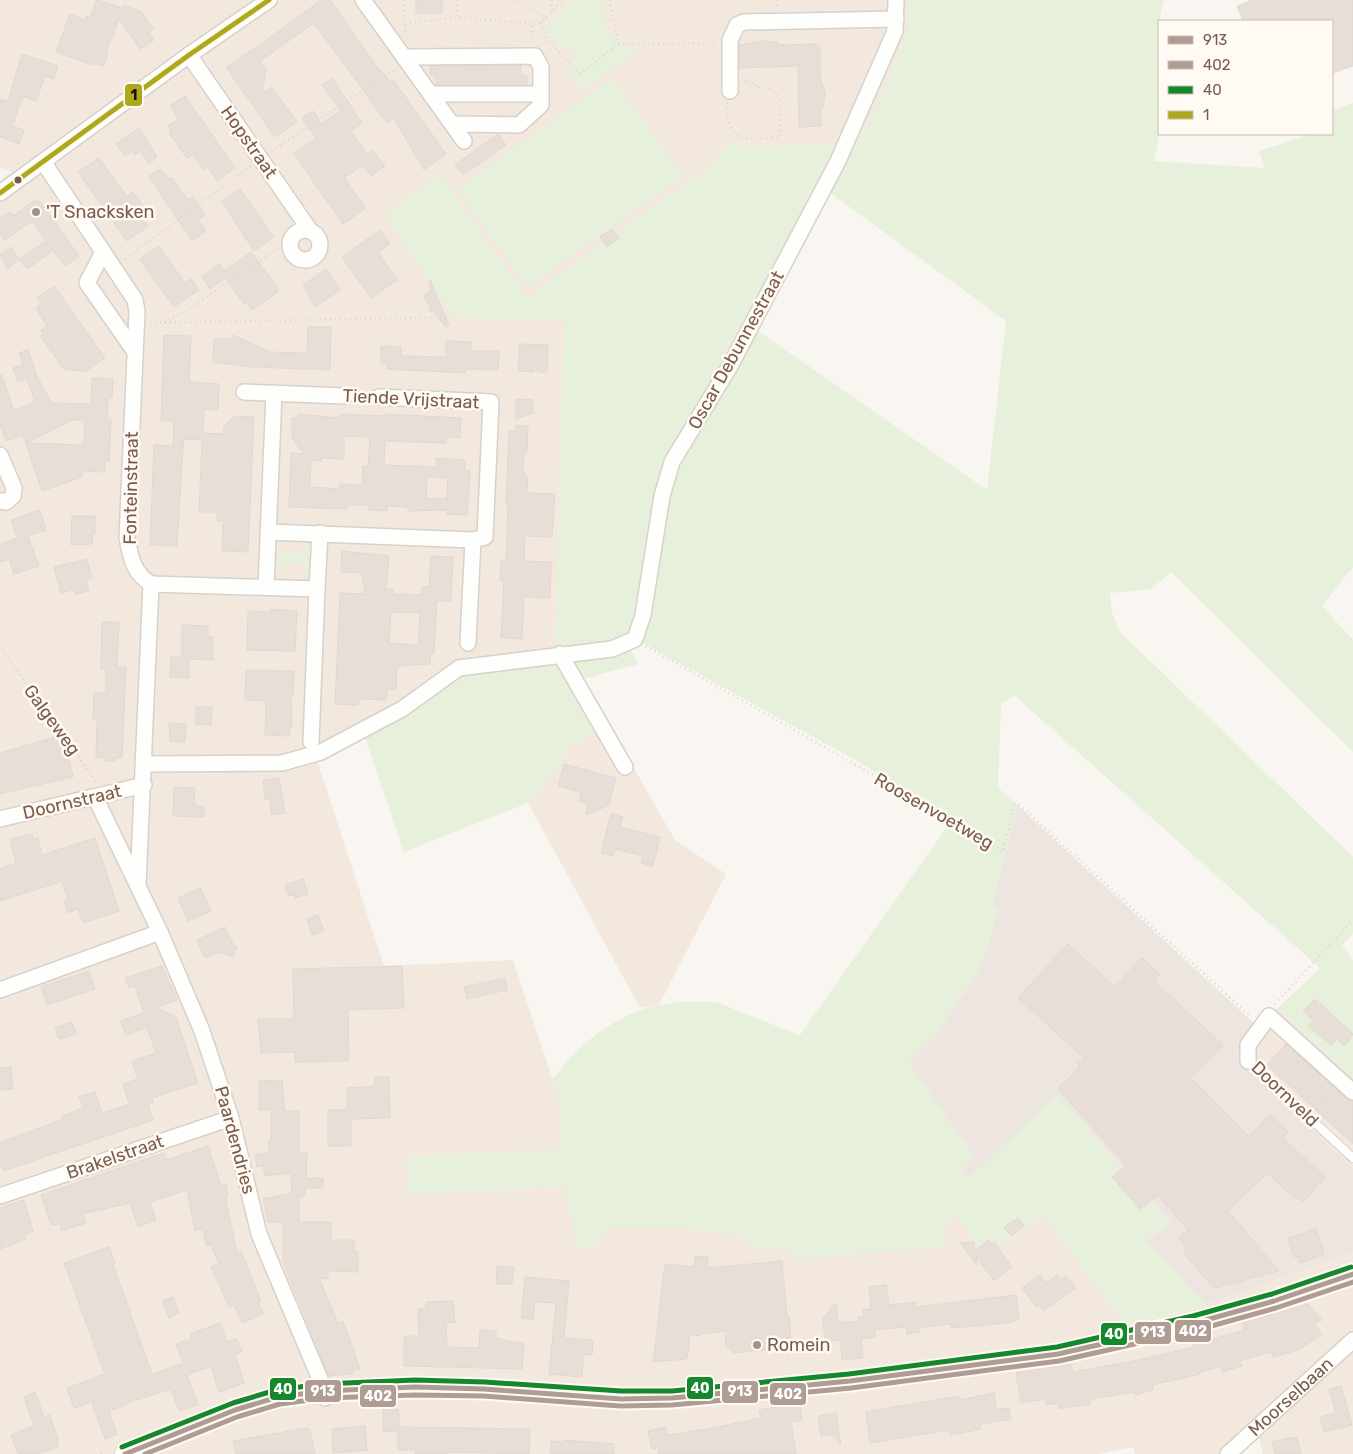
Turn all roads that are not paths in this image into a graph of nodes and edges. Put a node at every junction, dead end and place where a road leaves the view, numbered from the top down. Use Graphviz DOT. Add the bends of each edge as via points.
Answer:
graph roads {
  1 [pos="269,0"];
  2 [pos="363,0"];
  3 [pos="896,0"];
  4 [pos="896,19"];
  5 [pos="188,54"];
  6 [pos="406,58"];
  7 [pos="730,91"];
  8 [pos="432,94"];
  9 [pos="541,94"];
  10 [pos="453,124"];
  11 [pos="464,141"];
  12 [pos="44,162"];
  13 [pos="0,193"];
  14 [pos="309,229"];
  15 [pos="102,252"];
  16 [pos="134,352"];
  17 [pos="244,392"];
  18 [pos="274,393"];
  19 [pos="345,396"];
  20 [pos="379,397"];
  21 [pos="0,455"];
  22 [pos="0,501"];
  23 [pos="269,532"];
  24 [pos="320,533"];
  25 [pos="473,540"];
  26 [pos="151,584"];
  27 [pos="266,587"];
  28 [pos="317,589"];
  29 [pos="468,643"];
  30 [pos="560,654"];
  31 [pos="312,742"];
  32 [pos="144,764"];
  33 [pos="625,767"];
  34 [pos="144,785"];
  35 [pos="100,795"];
  36 [pos="0,819"];
  37 [pos="138,885"];
  38 [pos="160,932"];
  39 [pos="0,990"];
  40 [pos="1248,1061"];
  41 [pos="1353,1092"];
  42 [pos="230,1118"];
  43 [pos="1353,1158"];
  44 [pos="0,1196"];
  45 [pos="1353,1274"];
  46 [pos="1353,1340"];
  47 [pos="324,1394"];
  48 [pos="119,1452"];
  49 [pos="1228,1454"];
  1 -- 5 [label="street"];
  2 -- 6 [label="street"];
  3 -- 4 [label="street, Oscar Debunnestraat"];
  4 -- 7 [label="street" via="744,22 737,25 730,43"];
  4 -- 30 [label="street, Oscar Debunnestraat" via="895,31 824,188 730,366 672,462 662,496 643,615 635,639 612,649"];
  5 -- 12 [label="street"];
  5 -- 14 [label="street, Hopstraat"];
  6 -- 8 [label="street"];
  6 -- 9 [label="street" via="535,56 541,67"];
  8 -- 9 [label="street"];
  8 -- 10 [label="street"];
  9 -- 10 [label="street" via="541,105 518,125"];
  10 -- 11 [label="street"];
  12 -- 13 [label="street"];
  12 -- 15 [label="street, Fonteinstraat"];
  14 -- 14 [label="street" via="319,241 319,249 314,258 304,261 293,255 290,246 295,232"];
  15 -- 16 [label="street, Fonteinstraat" via="135,300"];
  15 -- 16 [label="street" via="87,283"];
  16 -- 26 [label="street, Fonteinstraat" via="127,538 131,564 139,576"];
  17 -- 18 [label="street, Tiende Vrijstraat"];
  18 -- 19 [label="street, Tiende Vrijstraat"];
  18 -- 23 [label="street"];
  20 -- 25 [label="street, Tiende Vrijstraat" via="492,402 485,537"];
  21 -- 22 [label="street" via="14,488 13,496 6,502"];
  23 -- 24 [label="street"];
  23 -- 27 [label="street"];
  24 -- 25 [label="street"];
  24 -- 28 [label="street"];
  25 -- 29 [label="street"];
  26 -- 27 [label="street"];
  26 -- 32 [label="street"];
  27 -- 28 [label="street"];
  28 -- 31 [label="street"];
  30 -- 32 [label="street" via="459,668 402,709 321,752 282,763"];
  30 -- 33 [label="street"];
  32 -- 34 [label="street, Paardendries"];
  34 -- 35 [label="street, Doornstraat"];
  34 -- 37 [label="street, Paardendries"];
  35 -- 36 [label="street, Doornstraat"];
  35 -- 37 [label="street, Paardendries" via="122,857"];
  37 -- 38 [label="street, Paardendries"];
  38 -- 39 [label="street"];
  38 -- 42 [label="street, Paardendries" via="202,1030"];
  40 -- 41 [label="street, Doornveld" via="1248,1045 1265,1021"];
  40 -- 43 [label="lane, Doornveld"];
  42 -- 44 [label="street, Brakelstraat"];
  42 -- 47 [label="street, Paardendries" via="259,1234"];
  45 -- 47 [label="main road" via="1274,1301 1144,1336 1077,1350 850,1381 647,1399 415,1386"];
  46 -- 49 [label="street, Moorselbaan"];
  47 -- 48 [label="main road" via="278,1397"];
}
